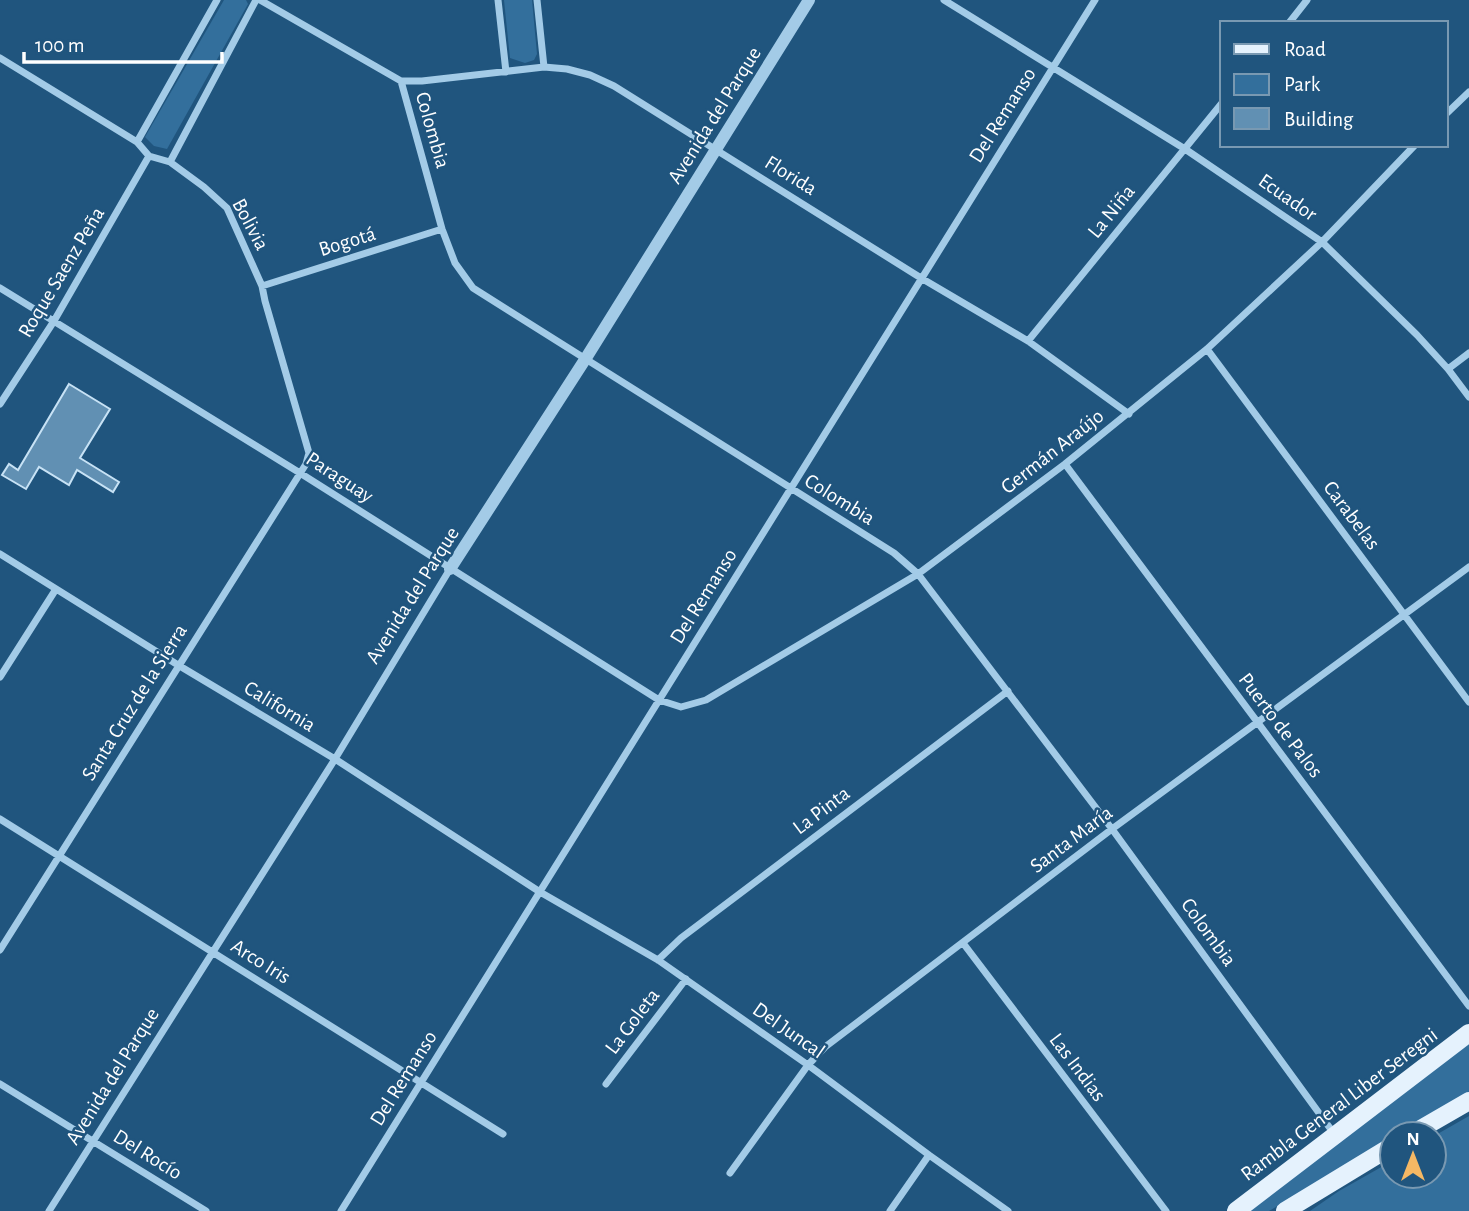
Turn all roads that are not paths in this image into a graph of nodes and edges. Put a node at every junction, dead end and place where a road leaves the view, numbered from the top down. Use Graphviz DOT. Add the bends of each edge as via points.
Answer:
graph roads {
  1 [pos="217,0"];
  2 [pos="258,0"];
  3 [pos="498,0"];
  4 [pos="537,0"];
  5 [pos="809,0"];
  6 [pos="944,0"];
  7 [pos="1095,0"];
  8 [pos="1307,0"];
  9 [pos="1291,21"];
  10 [pos="0,58"];
  11 [pos="544,67"];
  12 [pos="1052,67"];
  13 [pos="506,72"];
  14 [pos="401,82"];
  15 [pos="1469,92"];
  16 [pos="1220,105"];
  17 [pos="1448,112"];
  18 [pos="137,142"];
  19 [pos="1413,147"];
  20 [pos="716,148"];
  21 [pos="1185,149"];
  22 [pos="149,156"];
  23 [pos="170,162"];
  24 [pos="442,229"];
  25 [pos="1322,242"];
  26 [pos="921,278"];
  27 [pos="262,286"];
  28 [pos="0,288"];
  29 [pos="54,321"];
  30 [pos="1028,341"];
  31 [pos="1207,349"];
  32 [pos="1469,354"];
  33 [pos="586,358"];
  34 [pos="1448,369"];
  35 [pos="1469,397"];
  36 [pos="0,404"];
  37 [pos="1129,414"];
  38 [pos="1065,464"];
  39 [pos="300,473"];
  40 [pos="791,489"];
  41 [pos="0,554"];
  42 [pos="1469,567"];
  43 [pos="450,569"];
  44 [pos="918,575"];
  45 [pos="56,589"];
  46 [pos="1404,616"];
  47 [pos="178,665"];
  48 [pos="0,677"];
  49 [pos="1008,691"];
  50 [pos="659,700"];
  51 [pos="1469,702"];
  52 [pos="1258,723"];
  53 [pos="335,759"];
  54 [pos="0,819"];
  55 [pos="1112,829"];
  56 [pos="58,855"];
  57 [pos="540,892"];
  58 [pos="963,943"];
  59 [pos="0,950"];
  60 [pos="213,951"];
  61 [pos="659,960"];
  62 [pos="686,979"];
  63 [pos="1469,1006"];
  64 [pos="1469,1033"];
  65 [pos="808,1065"];
  66 [pos="421,1081"];
  67 [pos="606,1083"];
  68 [pos="0,1084"];
  69 [pos="1469,1101"];
  70 [pos="1436,1120"];
  71 [pos="503,1134"];
  72 [pos="1336,1136"];
  73 [pos="94,1141"];
  74 [pos="929,1155"];
  75 [pos="1378,1155"];
  76 [pos="730,1173"];
  77 [pos="49,1211"];
  78 [pos="206,1211"];
  79 [pos="341,1211"];
  80 [pos="890,1211"];
  81 [pos="1008,1211"];
  82 [pos="1166,1211"];
  83 [pos="1236,1211"];
  84 [pos="1285,1211"];
  1 -- 18 [label="street"];
  2 -- 14 [label="street, Colombia"];
  2 -- 23 [label="street"];
  3 -- 13 [label="street"];
  4 -- 11 [label="street"];
  5 -- 20 [label="street, Avenida del Parque"];
  6 -- 12 [label="street, Ecuador"];
  7 -- 12 [label="street, Del Remanso"];
  8 -- 9 [label="street"];
  10 -- 18 [label="street"];
  11 -- 13 [label="street, Florida"];
  11 -- 20 [label="street, Florida" via="590,75 614,86"];
  12 -- 21 [label="street, Ecuador"];
  12 -- 26 [label="street, Del Remanso"];
  13 -- 14 [label="street, Florida"];
  14 -- 24 [label="street, Colombia"];
  15 -- 17 [label="street"];
  16 -- 21 [label="street, La Niña"];
  18 -- 22 [label="street"];
  19 -- 25 [label="street, Germán Araújo"];
  20 -- 26 [label="street, Florida"];
  20 -- 33 [label="street, Avenida del Parque"];
  21 -- 25 [label="street, Ecuador"];
  21 -- 30 [label="street, La Niña"];
  22 -- 23 [label="street, Bolivia"];
  22 -- 29 [label="street, Roque Saenz Peña"];
  23 -- 27 [label="street, Bolivia" via="227,208"];
  24 -- 27 [label="street, Bogotá"];
  24 -- 33 [label="street, Colombia" via="455,263 473,288"];
  25 -- 31 [label="street, Germán Araújo"];
  25 -- 34 [label="street, Ecuador"];
  26 -- 30 [label="street, Florida"];
  26 -- 40 [label="street, Del Remanso"];
  27 -- 39 [label="street, Bolivia" via="309,453"];
  28 -- 29 [label="street, Paraguay"];
  29 -- 36 [label="street, Roque Saenz Peña"];
  29 -- 39 [label="street, Paraguay"];
  30 -- 37 [label="street, Florida"];
  31 -- 37 [label="street, Germán Araújo"];
  31 -- 46 [label="street, Carabelas"];
  32 -- 34 [label="street"];
  33 -- 40 [label="street, Colombia"];
  33 -- 43 [label="street, Avenida del Parque"];
  34 -- 35 [label="street, Ecuador"];
  37 -- 38 [label="street, Germán Araújo"];
  38 -- 44 [label="street, Germán Araújo"];
  38 -- 52 [label="street, Puerto de Palos"];
  39 -- 43 [label="street, Paraguay"];
  39 -- 47 [label="street, Santa Cruz de la Sierra"];
  40 -- 44 [label="street, Colombia" via="894,553"];
  40 -- 50 [label="street, Del Remanso"];
  41 -- 45 [label="street, California"];
  42 -- 46 [label="street, Santa María"];
  43 -- 50 [label="street, Paraguay"];
  43 -- 53 [label="street, Avenida del Parque"];
  44 -- 49 [label="street, Colombia"];
  44 -- 50 [label="street, Germán Araújo" via="706,700 681,707"];
  45 -- 47 [label="street, California"];
  45 -- 48 [label="street"];
  46 -- 51 [label="street, Carabelas"];
  46 -- 52 [label="street, Santa María"];
  47 -- 53 [label="street, California"];
  47 -- 56 [label="street, Santa Cruz de la Sierra"];
  49 -- 55 [label="street, Colombia"];
  49 -- 61 [label="street, La Pinta" via="681,938"];
  50 -- 57 [label="street, Del Remanso"];
  52 -- 55 [label="street, Santa María"];
  52 -- 63 [label="street, Puerto de Palos"];
  53 -- 57 [label="street, California"];
  53 -- 60 [label="street, Avenida del Parque"];
  54 -- 56 [label="street, Arco Iris"];
  55 -- 58 [label="street, Santa María"];
  55 -- 72 [label="street, Colombia"];
  56 -- 59 [label="street, Santa Cruz de la Sierra"];
  56 -- 60 [label="street, Arco Iris"];
  57 -- 61 [label="street, Del Juncal"];
  57 -- 66 [label="street, Del Remanso"];
  58 -- 65 [label="street, Santa María" via="825,1047"];
  58 -- 82 [label="street, Las Indias"];
  60 -- 66 [label="street, Arco Iris"];
  60 -- 73 [label="street, Avenida del Parque"];
  61 -- 62 [label="street, Del Juncal"];
  62 -- 65 [label="street, Del Juncal"];
  62 -- 67 [label="street, La Goleta"];
  64 -- 72 [label="main road, Rambla General Liber Seregni"];
  65 -- 74 [label="street, Del Juncal"];
  65 -- 76 [label="street, Santa María"];
  66 -- 71 [label="street, Arco Iris"];
  66 -- 79 [label="street, Del Remanso"];
  68 -- 73 [label="street, Del Rocío"];
  69 -- 70 [label="main road"];
  72 -- 83 [label="main road, Rambla General Liber Seregni"];
  73 -- 77 [label="street, Avenida del Parque"];
  73 -- 78 [label="street, Del Rocío"];
  74 -- 80 [label="street"];
  74 -- 81 [label="street, Del Juncal"];
  75 -- 84 [label="main road"];
}
